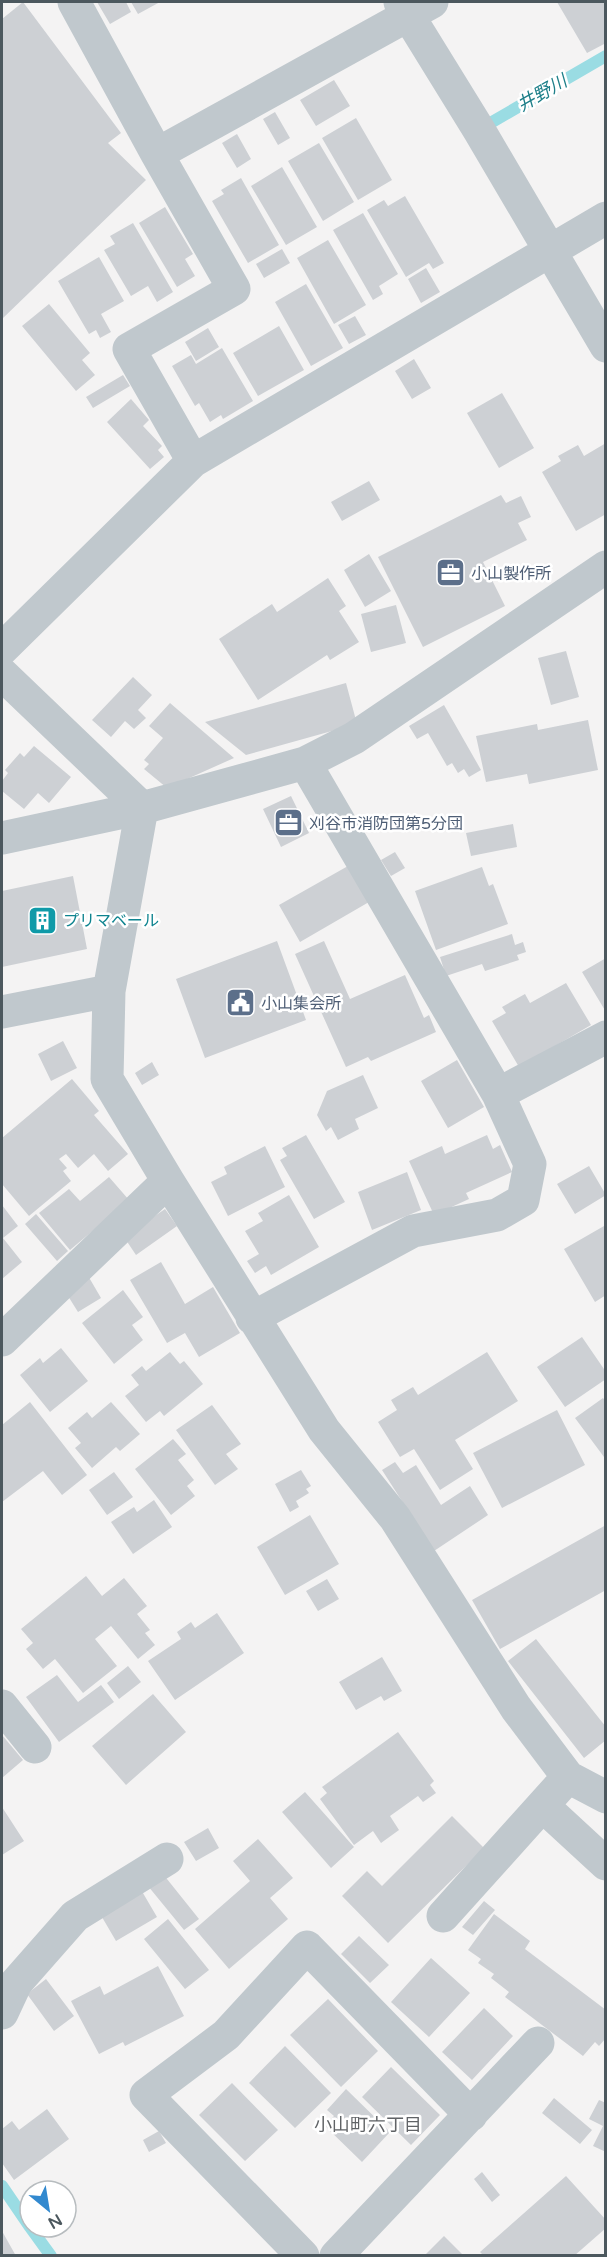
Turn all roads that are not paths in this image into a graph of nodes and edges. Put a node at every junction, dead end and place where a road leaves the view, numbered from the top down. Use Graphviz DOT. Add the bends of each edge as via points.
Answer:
graph roads {
  1 [pos="74,2"];
  2 [pos="413,6"];
  3 [pos="157,154"];
  4 [pos="606,218"];
  5 [pos="549,250"];
  6 [pos="606,346"];
  7 [pos="194,461"];
  8 [pos="606,567"];
  9 [pos="2,649"];
  10 [pos="2,674"];
  11 [pos="305,763"];
  12 [pos="142,808"];
  13 [pos="2,838"];
  14 [pos="109,991"];
  15 [pos="2,1012"];
  16 [pos="606,1037"];
  17 [pos="498,1094"];
  18 [pos="168,1181"];
  19 [pos="252,1317"];
  20 [pos="2,1340"];
  21 [pos="2,1706"];
  22 [pos="35,1747"];
  23 [pos="568,1777"];
  24 [pos="606,1797"];
  25 [pos="543,1806"];
  26 [pos="167,1859"];
  27 [pos="606,1864"];
  28 [pos="443,1916"];
  29 [pos="2,2013"];
  30 [pos="538,2043"];
  31 [pos="471,2115"];
  32 [pos="303,2256"];
  33 [pos="336,2256"];
  1 -- 3 [label="street"];
  2 -- 3 [label="street"];
  2 -- 5 [label="street"];
  3 -- 7 [label="street" via="234,289 129,350"];
  4 -- 5 [label="street"];
  5 -- 6 [label="street"];
  5 -- 7 [label="street"];
  7 -- 9 [label="street"];
  8 -- 11 [label="street" via="354,738"];
  10 -- 12 [label="street"];
  11 -- 12 [label="street"];
  11 -- 17 [label="street"];
  12 -- 13 [label="street"];
  12 -- 14 [label="street"];
  14 -- 15 [label="street"];
  14 -- 18 [label="street" via="107,1079"];
  16 -- 17 [label="street"];
  17 -- 19 [label="street" via="530,1164 523,1200 497,1215 413,1231"];
  18 -- 19 [label="street"];
  18 -- 20 [label="street"];
  19 -- 23 [label="street" via="324,1430 395,1518 516,1708"];
  21 -- 22 [label="street"];
  23 -- 24 [label="street"];
  23 -- 25 [label="street"];
  25 -- 27 [label="street"];
  25 -- 28 [label="street"];
  26 -- 29 [label="street" via="75,1916 16,1983"];
  30 -- 31 [label="street"];
  31 -- 32 [label="street" via="307,1947 226,2035 146,2095"];
  31 -- 33 [label="street"];
}
